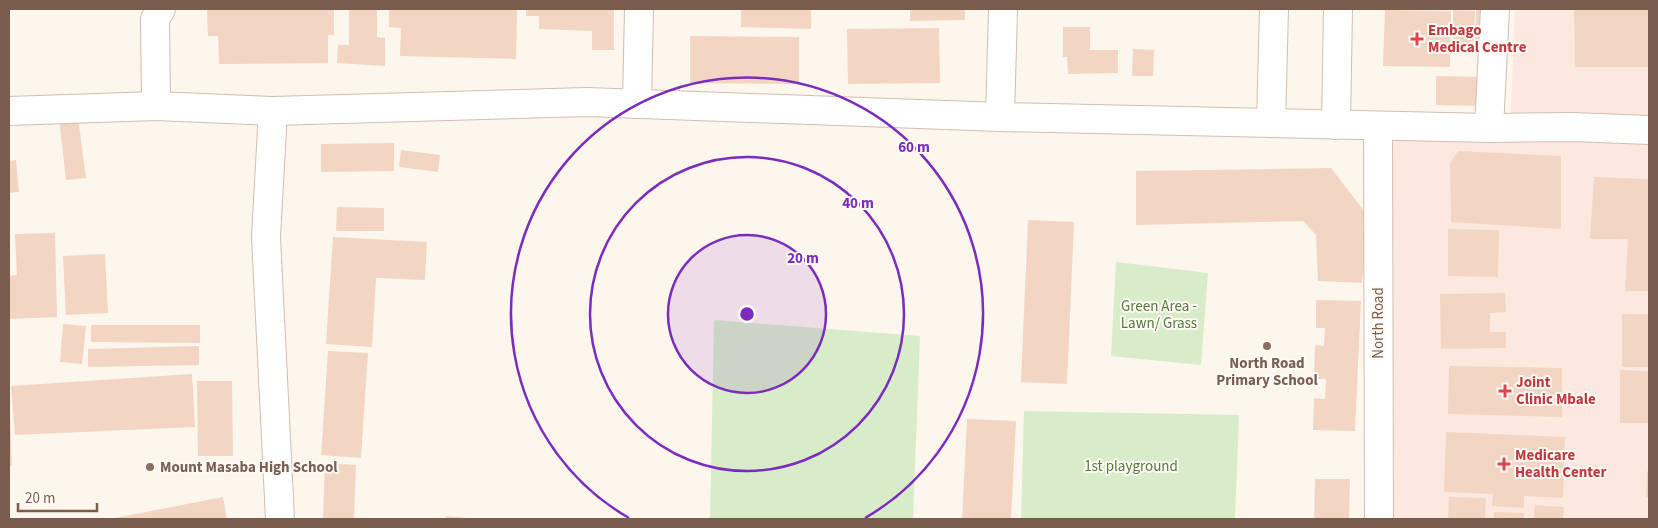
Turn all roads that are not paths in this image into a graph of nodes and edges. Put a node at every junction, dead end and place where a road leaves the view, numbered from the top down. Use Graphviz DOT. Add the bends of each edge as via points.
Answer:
graph roads {
  1 [pos="161,9"];
  2 [pos="639,9"];
  3 [pos="1003,9"];
  4 [pos="1274,9"];
  5 [pos="1338,9"];
  6 [pos="1494,9"];
  7 [pos="637,104"];
  8 [pos="156,106"];
  9 [pos="9,111"];
  10 [pos="273,111"];
  11 [pos="1000,117"];
  12 [pos="1271,123"];
  13 [pos="1336,125"];
  14 [pos="1378,126"];
  15 [pos="1489,128"];
  16 [pos="1649,130"];
  17 [pos="280,519"];
  18 [pos="1379,519"];
  1 -- 8 [label="street" via="156,19"];
  2 -- 7 [label="street"];
  3 -- 11 [label="street"];
  4 -- 12 [label="street"];
  5 -- 13 [label="street"];
  6 -- 15 [label="street"];
  7 -- 10 [label="street" via="587,102"];
  7 -- 11 [label="street"];
  8 -- 9 [label="street"];
  8 -- 10 [label="street"];
  10 -- 17 [label="street" via="266,237"];
  11 -- 12 [label="street"];
  12 -- 13 [label="street"];
  13 -- 14 [label="street"];
  14 -- 15 [label="street"];
  14 -- 18 [label="street, North Road"];
  15 -- 16 [label="street"];
}
